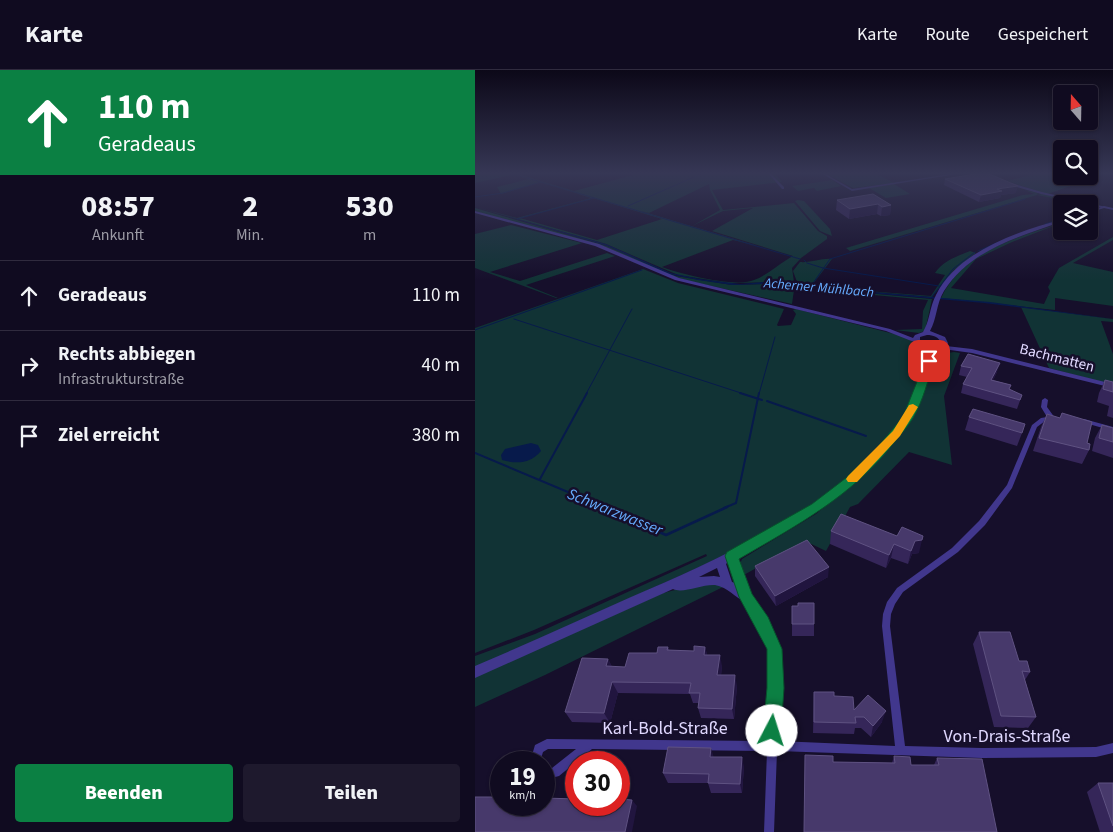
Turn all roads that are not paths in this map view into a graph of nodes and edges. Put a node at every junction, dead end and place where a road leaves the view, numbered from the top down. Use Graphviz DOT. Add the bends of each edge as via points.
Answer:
graph roads {
  1 [pos="475,212"];
  2 [pos="1053,224"];
  3 [pos="932,322"];
  4 [pos="888,330"];
  5 [pos="938,335"];
  6 [pos="921,336"];
  7 [pos="941,345"];
  8 [pos="924,347"];
  9 [pos="929,361"];
  10 [pos="1113,386"];
  11 [pos="1045,400"];
  12 [pos="1063,417"];
  13 [pos="1051,418"];
  14 [pos="1075,419"];
  15 [pos="1113,429"];
  16 [pos="731,556"];
  17 [pos="719,562"];
  18 [pos="727,582"];
  19 [pos="661,589"];
  20 [pos="746,597"];
  21 [pos="475,672"];
  22 [pos="590,745"];
  23 [pos="771,746"];
  24 [pos="1113,748"];
  25 [pos="538,751"];
  26 [pos="901,751"];
  27 [pos="555,772"];
  28 [pos="769,832"];
  1 -- 4 [label="street" via="587,242 677,279"];
  2 -- 3 [label="street" via="976,255 955,272 937,298"];
  3 -- 5 [label="street"];
  3 -- 6 [label="street"];
  4 -- 6 [label="street"];
  5 -- 6 [label="street"];
  5 -- 7 [label="street"];
  6 -- 8 [label="street"];
  7 -- 8 [label="street, Bachmatten"];
  7 -- 9 [label="street"];
  7 -- 10 [label="street, Bachmatten"];
  8 -- 9 [label="street"];
  9 -- 16 [label="street" via="907,418 881,451 850,482 817,508"];
  11 -- 13 [label="street" via="1044,407"];
  12 -- 13 [label="street"];
  13 -- 26 [label="street" via="1043,419 1034,426 1010,486 982,523 955,550 900,590 891,602 886,626"];
  14 -- 15 [label="street"];
  16 -- 17 [label="street"];
  16 -- 20 [label="street"];
  17 -- 18 [label="street"];
  17 -- 19 [label="street"];
  18 -- 19 [label="street" via="710,580"];
  18 -- 20 [label="street"];
  19 -- 21 [label="street"];
  20 -- 23 [label="street" via="775,649 776,688"];
  22 -- 23 [label="street, Karl-Bold-Straße"];
  22 -- 25 [label="street, Karl-Bold-Straße" via="547,744"];
  22 -- 27 [label="street, Karl-Bold-Straße"];
  23 -- 26 [label="street, Von-Drais-Straße"];
  23 -- 28 [label="street"];
  24 -- 26 [label="street, Von-Drais-Straße" via="1103,752"];
}
